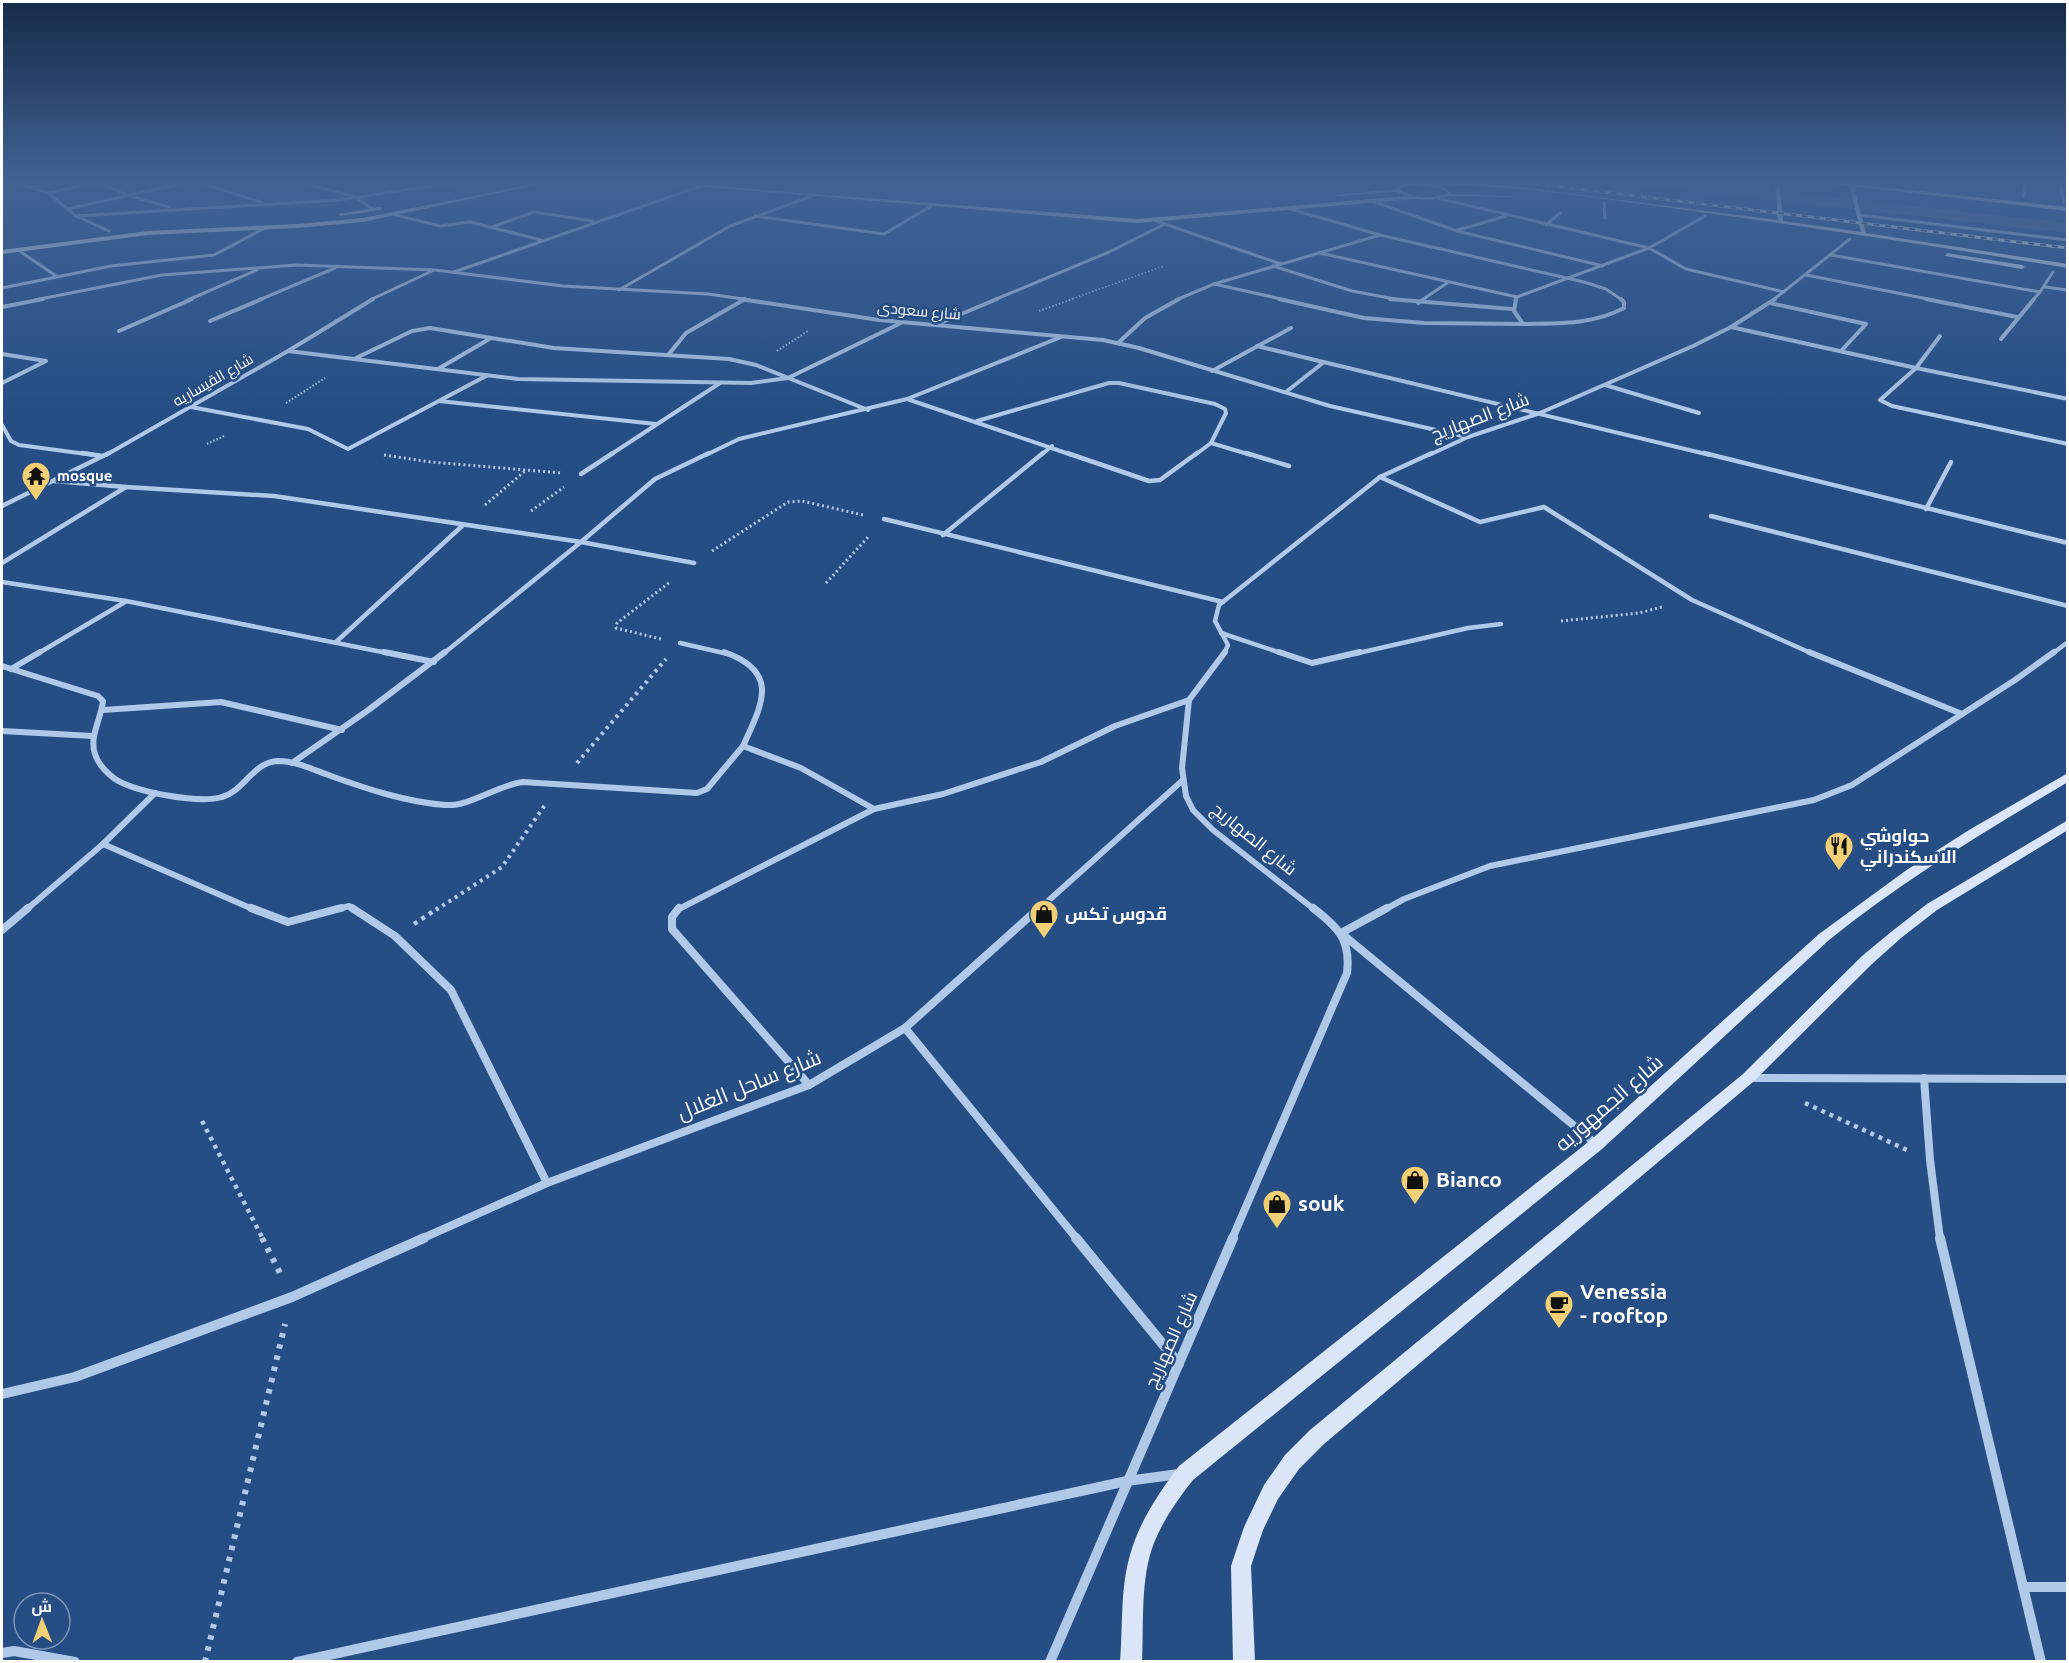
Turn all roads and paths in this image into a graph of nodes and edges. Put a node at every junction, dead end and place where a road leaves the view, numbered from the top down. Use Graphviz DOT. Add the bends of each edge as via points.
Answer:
graph roads {
  1 [pos="29,258"];
  2 [pos="184,258"];
  3 [pos="494,258"];
  4 [pos="674,258"];
  5 [pos="1096,258"];
  6 [pos="1262,258"];
  7 [pos="1304,258"];
  8 [pos="1340,258"];
  9 [pos="1480,258"];
  10 [pos="1569,258"];
  11 [pos="1626,258"];
  12 [pos="1665,258"];
  13 [pos="1828,258"];
  14 [pos="1846,258"];
  15 [pos="1963,258"];
  16 [pos="2014,258"];
  17 [pos="1281,264"];
  18 [pos="265,266"];
  19 [pos="339,266"];
  20 [pos="1164,266"];
  21 [pos="1273,266"];
  22 [pos="1604,266"];
  23 [pos="2067,266"];
  24 [pos="2031,268"];
  25 [pos="435,270"];
  26 [pos="2042,270"];
  27 [pos="454,272"];
  28 [pos="2053,272"];
  29 [pos="2060,273"];
  30 [pos="1806,275"];
  31 [pos="56,276"];
  32 [pos="1571,278"];
  33 [pos="1447,283"];
  34 [pos="1214,284"];
  35 [pos="2045,286"];
  36 [pos="2,288"];
  37 [pos="619,290"];
  38 [pos="2067,290"];
  39 [pos="1784,292"];
  40 [pos="2040,292"];
  41 [pos="1517,297"];
  42 [pos="744,299"];
  43 [pos="1418,303"];
  44 [pos="1770,303"];
  45 [pos="2,307"];
  46 [pos="1512,309"];
  47 [pos="836,314"];
  48 [pos="2017,317"];
  49 [pos="210,321"];
  50 [pos="901,322"];
  51 [pos="1523,324"];
  52 [pos="934,326"];
  53 [pos="1731,327"];
  54 [pos="1291,328"];
  55 [pos="988,330"];
  56 [pos="119,331"];
  57 [pos="1065,336"];
  58 [pos="1940,336"];
  59 [pos="491,338"];
  60 [pos="2001,339"];
  61 [pos="1118,343"];
  62 [pos="1257,346"];
  63 [pos="288,351"];
  64 [pos="1841,351"];
  65 [pos="2,354"];
  66 [pos="669,354"];
  67 [pos="353,360"];
  68 [pos="1324,362"];
  69 [pos="756,365"];
  70 [pos="1916,368"];
  71 [pos="437,370"];
  72 [pos="1211,371"];
  73 [pos="486,375"];
  74 [pos="788,378"];
  75 [pos="2,383"];
  76 [pos="721,383"];
  77 [pos="1605,385"];
  78 [pos="1286,392"];
  79 [pos="907,399"];
  80 [pos="2067,399"];
  81 [pos="438,401"];
  82 [pos="190,407"];
  83 [pos="869,410"];
  84 [pos="1540,413"];
  85 [pos="1699,413"];
  86 [pos="260,420"];
  87 [pos="977,421"];
  88 [pos="656,424"];
  89 [pos="2,425"];
  90 [pos="1467,437"];
  91 [pos="1211,443"];
  92 [pos="2067,444"];
  93 [pos="1052,446"];
  94 [pos="348,449"];
  95 [pos="104,456"];
  96 [pos="1951,462"];
  97 [pos="1289,466"];
  98 [pos="526,470"];
  99 [pos="581,474"];
  100 [pos="1380,477"];
  101 [pos="53,481"];
  102 [pos="126,487"];
  103 [pos="2,506"];
  104 [pos="1926,509"];
  105 [pos="1712,516"];
  106 [pos="884,519"];
  107 [pos="462,526"];
  108 [pos="505,531"];
  109 [pos="943,535"];
  110 [pos="581,542"];
  111 [pos="2067,543"];
  112 [pos="2,563"];
  113 [pos="694,563"];
  114 [pos="2,582"];
  115 [pos="826,583"];
  116 [pos="1692,600"];
  117 [pos="126,601"];
  118 [pos="1223,602"];
  119 [pos="2067,606"];
  120 [pos="1561,621"];
  121 [pos="1501,624"];
  122 [pos="1221,633"];
  123 [pos="336,642"];
  124 [pos="2067,642"];
  125 [pos="680,643"];
  126 [pos="434,662"];
  127 [pos="2,666"];
  128 [pos="11,669"];
  129 [pos="1190,700"];
  130 [pos="103,710"];
  131 [pos="1962,714"];
  132 [pos="342,730"];
  133 [pos="2,731"];
  134 [pos="93,736"];
  135 [pos="743,746"];
  136 [pos="292,763"];
  137 [pos="2067,777"];
  138 [pos="1183,780"];
  139 [pos="155,793"];
  140 [pos="874,808"];
  141 [pos="2067,824"];
  142 [pos="103,844"];
  143 [pos="2,930"];
  144 [pos="1341,933"];
  145 [pos="905,1028"];
  146 [pos="1748,1078"];
  147 [pos="1924,1078"];
  148 [pos="2067,1079"];
  149 [pos="809,1085"];
  150 [pos="1802,1102"];
  151 [pos="202,1120"];
  152 [pos="1597,1144"];
  153 [pos="1930,1160"];
  154 [pos="547,1184"];
  155 [pos="292,1297"];
  156 [pos="1179,1364"];
  157 [pos="2,1394"];
  158 [pos="1186,1473"];
  159 [pos="1127,1481"];
  160 [pos="2023,1587"];
  161 [pos="2067,1587"];
  162 [pos="2,1653"];
  163 [pos="75,1662"];
  164 [pos="205,1662"];
  165 [pos="297,1662"];
  166 [pos="1050,1662"];
  167 [pos="1131,1662"];
  168 [pos="1244,1662"];
  169 [pos="2041,1662"];
  1 -- 31 [label="street"];
  2 -- 31 [label="street"];
  3 -- 27 [label="street"];
  4 -- 37 [label="street"];
  5 -- 52 [label="street"];
  6 -- 17 [label="street"];
  7 -- 17 [label="street"];
  8 -- 33 [label="street"];
  9 -- 32 [label="street"];
  10 -- 22 [label="street"];
  11 -- 22 [label="street"];
  12 -- 39 [label="street" via="1686,269"];
  13 -- 30 [label="street, شارع الصهاريج"];
  14 -- 40 [label="street"];
  15 -- 24 [label="street"];
  16 -- 23 [label="street"];
  17 -- 21 [label="street"];
  18 -- 19 [label="street, شارع سعودى"];
  18 -- 45 [label="street, شارع سعودى" via="162,274"];
  18 -- 56 [label="street"];
  19 -- 25 [label="street, شارع سعودى"];
  19 -- 49 [label="street"];
  20 -- 55 [label="path"];
  21 -- 34 [label="street"];
  21 -- 43 [label="street" via="1343,288"];
  22 -- 32 [label="street"];
  25 -- 27 [label="street, شارع سعودى"];
  25 -- 63 [label="street, شارع القيساريه" via="380,295"];
  26 -- 28 [label="street"];
  27 -- 37 [label="street, شارع سعودى"];
  28 -- 29 [label="street"];
  28 -- 35 [label="street"];
  30 -- 39 [label="street, شارع الصهاريج"];
  30 -- 48 [label="street"];
  31 -- 36 [label="street"];
  32 -- 41 [label="street"];
  32 -- 51 [label="street" via="1617,295 1624,308 1589,320"];
  33 -- 41 [label="street"];
  33 -- 43 [label="street"];
  34 -- 51 [label="street" via="1364,318"];
  34 -- 61 [label="street" via="1167,304"];
  35 -- 38 [label="street"];
  35 -- 40 [label="street"];
  37 -- 42 [label="street, شارع سعودى"];
  39 -- 44 [label="street, شارع الصهاريج"];
  40 -- 48 [label="street"];
  41 -- 46 [label="street"];
  42 -- 47 [label="street, شارع سعودى"];
  42 -- 66 [label="street" via="686,333"];
  43 -- 46 [label="street"];
  44 -- 53 [label="street, شارع الصهاريج"];
  44 -- 64 [label="street" via="1866,324"];
  46 -- 51 [label="street"];
  47 -- 50 [label="street, شارع سعودى"];
  47 -- 69 [label="path"];
  48 -- 60 [label="street"];
  50 -- 52 [label="street, شارع سعودى"];
  50 -- 74 [label="street"];
  52 -- 55 [label="street, شارع سعودى"];
  53 -- 64 [label="street"];
  53 -- 77 [label="street, شارع الصهاريج"];
  54 -- 62 [label="street"];
  55 -- 57 [label="street, شارع سعودى"];
  57 -- 61 [label="street, شارع سعودى"];
  57 -- 79 [label="street"];
  58 -- 70 [label="street"];
  59 -- 66 [label="street" via="554,348"];
  59 -- 67 [label="street" via="424,328"];
  59 -- 71 [label="street"];
  61 -- 72 [label="street, شارع سعودى"];
  62 -- 68 [label="street"];
  62 -- 72 [label="street"];
  63 -- 67 [label="street"];
  63 -- 82 [label="street, شارع القيساريه"];
  64 -- 70 [label="street"];
  65 -- 75 [label="street" via="46,362"];
  66 -- 69 [label="street"];
  67 -- 71 [label="street"];
  67 -- 86 [label="path"];
  68 -- 78 [label="street"];
  68 -- 84 [label="street"];
  69 -- 74 [label="street"];
  70 -- 80 [label="street"];
  70 -- 92 [label="street" via="1880,400"];
  71 -- 73 [label="street"];
  72 -- 78 [label="street, شارع سعودى"];
  73 -- 76 [label="street" via="544,380"];
  73 -- 81 [label="street"];
  74 -- 76 [label="street"];
  74 -- 83 [label="street"];
  76 -- 88 [label="street"];
  77 -- 84 [label="street, شارع الصهاريج"];
  77 -- 85 [label="street"];
  78 -- 90 [label="street, شارع سعودى"];
  79 -- 83 [label="street"];
  79 -- 87 [label="street"];
  81 -- 88 [label="street"];
  81 -- 94 [label="street"];
  82 -- 86 [label="street"];
  82 -- 95 [label="street, شارع القيساريه"];
  83 -- 110 [label="street" via="739,439 655,479"];
  84 -- 90 [label="street, شارع الصهاريج"];
  84 -- 104 [label="street"];
  86 -- 94 [label="street" via="308,429"];
  87 -- 91 [label="street" via="1099,385 1119,383 1225,409"];
  87 -- 93 [label="street"];
  88 -- 99 [label="street"];
  89 -- 95 [label="street" via="11,441 19,445"];
  90 -- 100 [label="street, شارع الصهاريج"];
  91 -- 93 [label="street" via="1160,480 1149,481"];
  91 -- 97 [label="street"];
  93 -- 109 [label="street"];
  94 -- 98 [label="path" via="431,462"];
  95 -- 101 [label="street, شارع القيساريه"];
  96 -- 104 [label="street"];
  98 -- 99 [label="path"];
  98 -- 107 [label="path"];
  99 -- 108 [label="path"];
  100 -- 116 [label="street" via="1480,522 1544,507"];
  100 -- 118 [label="street, شارع الصهاريج"];
  101 -- 102 [label="street"];
  101 -- 103 [label="street, شارع القيساريه"];
  102 -- 107 [label="street" via="274,496"];
  102 -- 112 [label="street"];
  104 -- 111 [label="street"];
  105 -- 119 [label="street"];
  106 -- 109 [label="street"];
  106 -- 113 [label="path" via="802,501 788,502"];
  106 -- 115 [label="path"];
  107 -- 108 [label="street"];
  107 -- 123 [label="street"];
  108 -- 110 [label="street"];
  109 -- 118 [label="street"];
  110 -- 113 [label="street"];
  110 -- 126 [label="street"];
  113 -- 125 [label="path" via="616,623 621,630"];
  114 -- 117 [label="street"];
  116 -- 120 [label="path" via="1639,613"];
  116 -- 131 [label="street"];
  117 -- 123 [label="street"];
  117 -- 128 [label="street"];
  118 -- 122 [label="street, شارع الصهاريج" via="1214,613"];
  121 -- 122 [label="street" via="1312,663"];
  122 -- 129 [label="street, شارع الصهاريج" via="1228,645 1225,653"];
  123 -- 126 [label="street"];
  124 -- 131 [label="street"];
  125 -- 135 [label="street" via="731,654 750,662 758,672 763,684 762,703"];
  126 -- 132 [label="street"];
  127 -- 128 [label="street"];
  128 -- 130 [label="street" via="98,696 104,701"];
  129 -- 138 [label="street, شارع الصهاريج"];
  129 -- 140 [label="street" via="1115,726 1041,762 943,794"];
  130 -- 132 [label="street" via="221,702"];
  130 -- 134 [label="street"];
  131 -- 144 [label="street" via="1852,785 1814,800 1490,866 1404,899"];
  132 -- 136 [label="street"];
  133 -- 134 [label="street"];
  134 -- 139 [label="street" via="95,755 118,781"];
  135 -- 136 [label="street" via="708,789 697,793 523,782 446,806 375,790"];
  135 -- 140 [label="street" via="801,768"];
  136 -- 139 [label="street" via="265,764 223,796"];
  137 -- 152 [label="street, شارع الجمهوريه" via="1896,881 1858,909"];
  138 -- 144 [label="street, شارع الصهاريج" via="1193,810 1213,830"];
  138 -- 145 [label="street, شارع ساحل الغلال"];
  139 -- 142 [label="street"];
  140 -- 149 [label="street" via="679,908 670,922 672,929"];
  141 -- 146 [label="street" via="1932,907 1905,928 1867,960"];
  142 -- 143 [label="street"];
  142 -- 154 [label="street" via="276,919 288,922 349,906 395,936 451,990"];
  144 -- 152 [label="street"];
  144 -- 156 [label="street, شارع الصهاريج" via="1350,957 1347,973"];
  145 -- 149 [label="street, شارع ساحل الغلال"];
  145 -- 156 [label="street"];
  146 -- 147 [label="street"];
  146 -- 168 [label="street" via="1317,1437 1292,1462 1271,1492 1241,1566"];
  147 -- 148 [label="street"];
  147 -- 153 [label="street"];
  149 -- 154 [label="street, شارع ساحل الغلال"];
  150 -- 153 [label="path"];
  151 -- 155 [label="path"];
  152 -- 158 [label="street, شارع الجمهوريه"];
  153 -- 160 [label="street" via="1941,1245"];
  154 -- 155 [label="street, شارع ساحل الغلال"];
  155 -- 157 [label="street, شارع ساحل الغلال" via="75,1377"];
  155 -- 164 [label="path"];
  156 -- 159 [label="street, شارع الصهاريج"];
  158 -- 159 [label="street"];
  158 -- 167 [label="street, شارع الجمهوريه" via="1150,1531 1138,1567"];
  159 -- 165 [label="street"];
  159 -- 166 [label="street, شارع الصهاريج"];
  160 -- 161 [label="street"];
  160 -- 169 [label="street"];
  162 -- 163 [label="street"];
}
